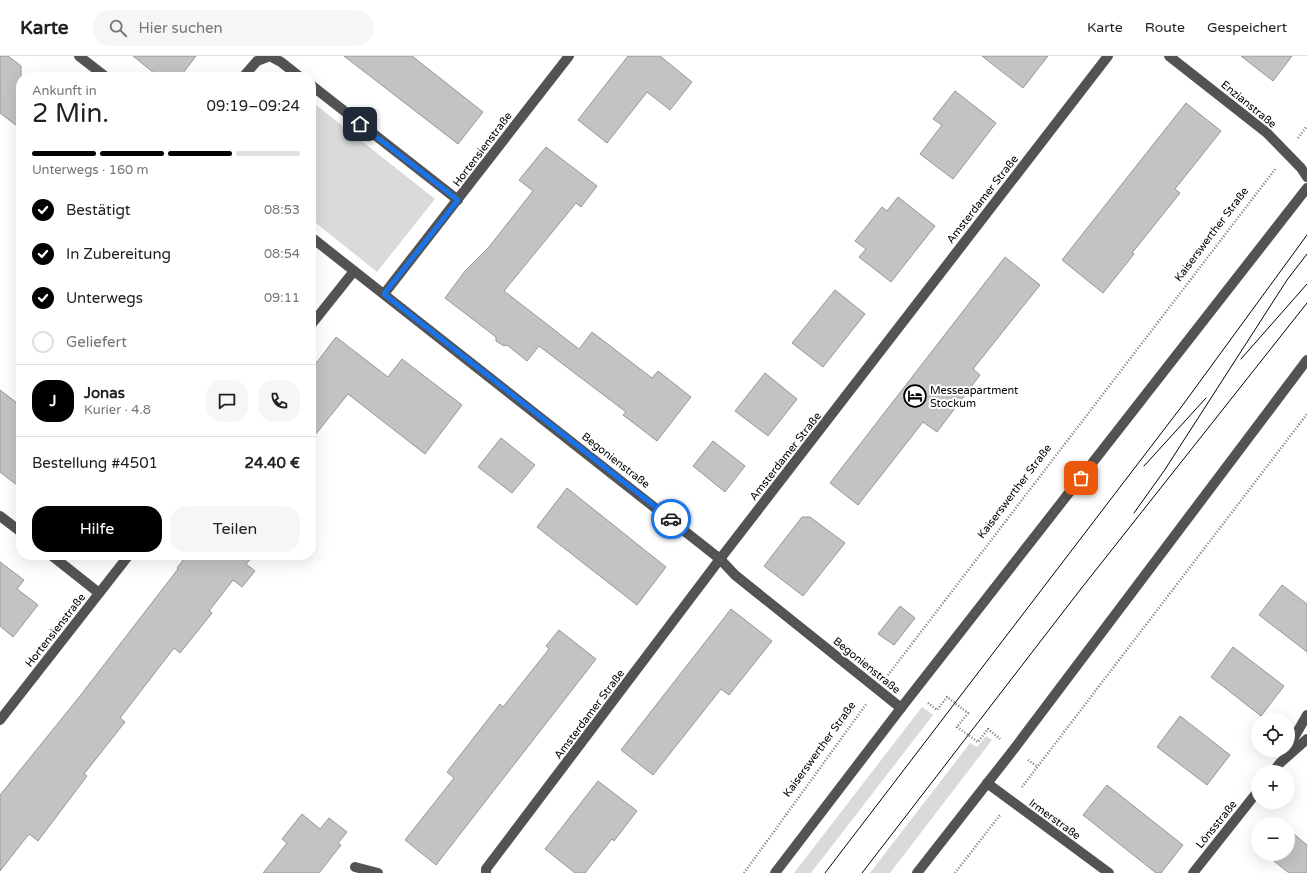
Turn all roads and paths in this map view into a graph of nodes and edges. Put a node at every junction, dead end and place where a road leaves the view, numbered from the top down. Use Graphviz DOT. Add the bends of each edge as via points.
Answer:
graph roads {
  1 [pos="79,56"];
  2 [pos="569,56"];
  3 [pos="1108,56"];
  4 [pos="1169,56"];
  5 [pos="263,57"];
  6 [pos="100,72"];
  7 [pos="247,72"];
  8 [pos="294,72"];
  9 [pos="316,89"];
  10 [pos="1307,126"];
  11 [pos="1287,154"];
  12 [pos="1307,177"];
  13 [pos="1307,188"];
  14 [pos="458,200"];
  15 [pos="316,241"];
  16 [pos="354,271"];
  17 [pos="384,294"];
  18 [pos="316,319"];
  19 [pos="1307,360"];
  20 [pos="1307,414"];
  21 [pos="0,516"];
  22 [pos="16,528"];
  23 [pos="720,559"];
  24 [pos="57,560"];
  25 [pos="125,560"];
  26 [pos="100,593"];
  27 [pos="890,674"];
  28 [pos="877,689"];
  29 [pos="914,692"];
  30 [pos="901,708"];
  31 [pos="1307,715"];
  32 [pos="0,720"];
  33 [pos="1295,736"];
  34 [pos="1307,739"];
  35 [pos="1014,749"];
  36 [pos="1283,757"];
  37 [pos="1280,763"];
  38 [pos="1038,767"];
  39 [pos="987,783"];
  40 [pos="1251,800"];
  41 [pos="1010,802"];
  42 [pos="355,867"];
  43 [pos="1199,871"];
  44 [pos="378,873"];
  45 [pos="486,873"];
  46 [pos="744,873"];
  47 [pos="775,873"];
  48 [pos="917,873"];
  49 [pos="955,873"];
  50 [pos="1109,873"];
  1 -- 6 [label="street"];
  2 -- 14 [label="street, Hortensienstraße"];
  3 -- 23 [label="street, Amsterdamer Straße"];
  4 -- 11 [label="street, Enzianstraße" via="1267,133"];
  5 -- 7 [label="street"];
  5 -- 8 [label="street" via="270,56"];
  9 -- 14 [label="street"];
  10 -- 11 [label="path, Kaiserswerther Straße"];
  11 -- 12 [label="street, Enzianstraße"];
  11 -- 27 [label="path, Kaiserswerther Straße"];
  13 -- 29 [label="street"];
  14 -- 17 [label="street, Hortensienstraße"];
  15 -- 16 [label="street, Begonienstraße"];
  16 -- 17 [label="street, Begonienstraße"];
  16 -- 18 [label="street"];
  17 -- 23 [label="street, Begonienstraße"];
  19 -- 35 [label="street"];
  20 -- 38 [label="path"];
  21 -- 22 [label="street"];
  23 -- 28 [label="street, Begonienstraße" via="735,575"];
  23 -- 45 [label="street, Amsterdamer Straße" via="491,862"];
  24 -- 26 [label="street"];
  25 -- 26 [label="street, Hortensienstraße"];
  26 -- 32 [label="street, Hortensienstraße"];
  27 -- 28 [label="path, Kaiserswerther Straße"];
  27 -- 29 [label="path"];
  28 -- 30 [label="street, Begonienstraße"];
  28 -- 46 [label="path, Kaiserswerther Straße"];
  29 -- 30 [label="street"];
  29 -- 35 [label="path" via="937,710 947,697 968,713 957,727 978,742 988,729"];
  30 -- 47 [label="street"];
  31 -- 33 [label="street"];
  34 -- 37 [label="street"];
  35 -- 38 [label="path"];
  35 -- 39 [label="street"];
  36 -- 37 [label="street"];
  38 -- 41 [label="path"];
  39 -- 41 [label="street, Irmerstraße"];
  39 -- 48 [label="street"];
  40 -- 43 [label="street, Lönsstraße"];
  41 -- 49 [label="path"];
  41 -- 50 [label="street, Irmerstraße"];
  42 -- 44 [label="street"];
}
